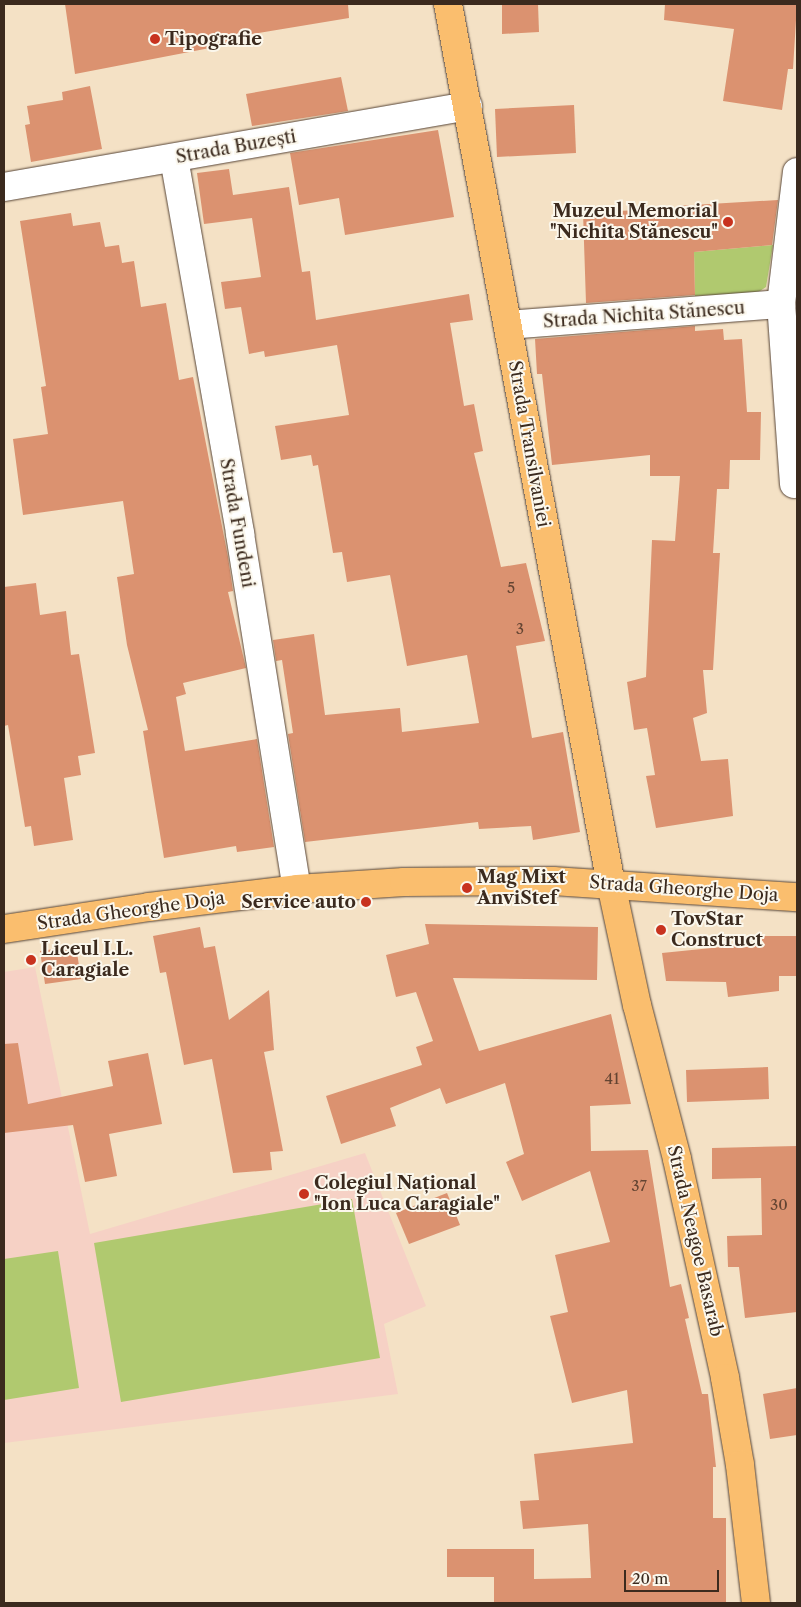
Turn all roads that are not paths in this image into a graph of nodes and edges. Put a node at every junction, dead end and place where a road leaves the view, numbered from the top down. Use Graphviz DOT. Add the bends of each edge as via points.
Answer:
graph roads {
  1 [pos="448,4"];
  2 [pos="468,106"];
  3 [pos="174,158"];
  4 [pos="797,172"];
  5 [pos="4,187"];
  6 [pos="781,304"];
  7 [pos="508,325"];
  8 [pos="794,484"];
  9 [pos="611,884"];
  10 [pos="297,889"];
  11 [pos="797,897"];
  12 [pos="4,929"];
  13 [pos="756,1603"];
  1 -- 2 [label="main road, Strada Transilvaniei"];
  2 -- 3 [label="street, Strada Buzești"];
  2 -- 7 [label="main road, Strada Transilvaniei"];
  3 -- 5 [label="street, Strada Buzești"];
  3 -- 10 [label="street, Strada Fundeni"];
  4 -- 6 [label="street"];
  6 -- 7 [label="street, Strada Nichita Stănescu"];
  6 -- 8 [label="street"];
  7 -- 9 [label="main road, Strada Transilvaniei"];
  9 -- 10 [label="main road, Strada Gheorghe Doja" via="450,880"];
  9 -- 11 [label="main road, Strada Gheorghe Doja"];
  9 -- 13 [label="main road, Strada Neagoe Basarab" via="637,1006 678,1159 726,1378"];
  10 -- 12 [label="main road, Strada Gheorghe Doja"];
}
